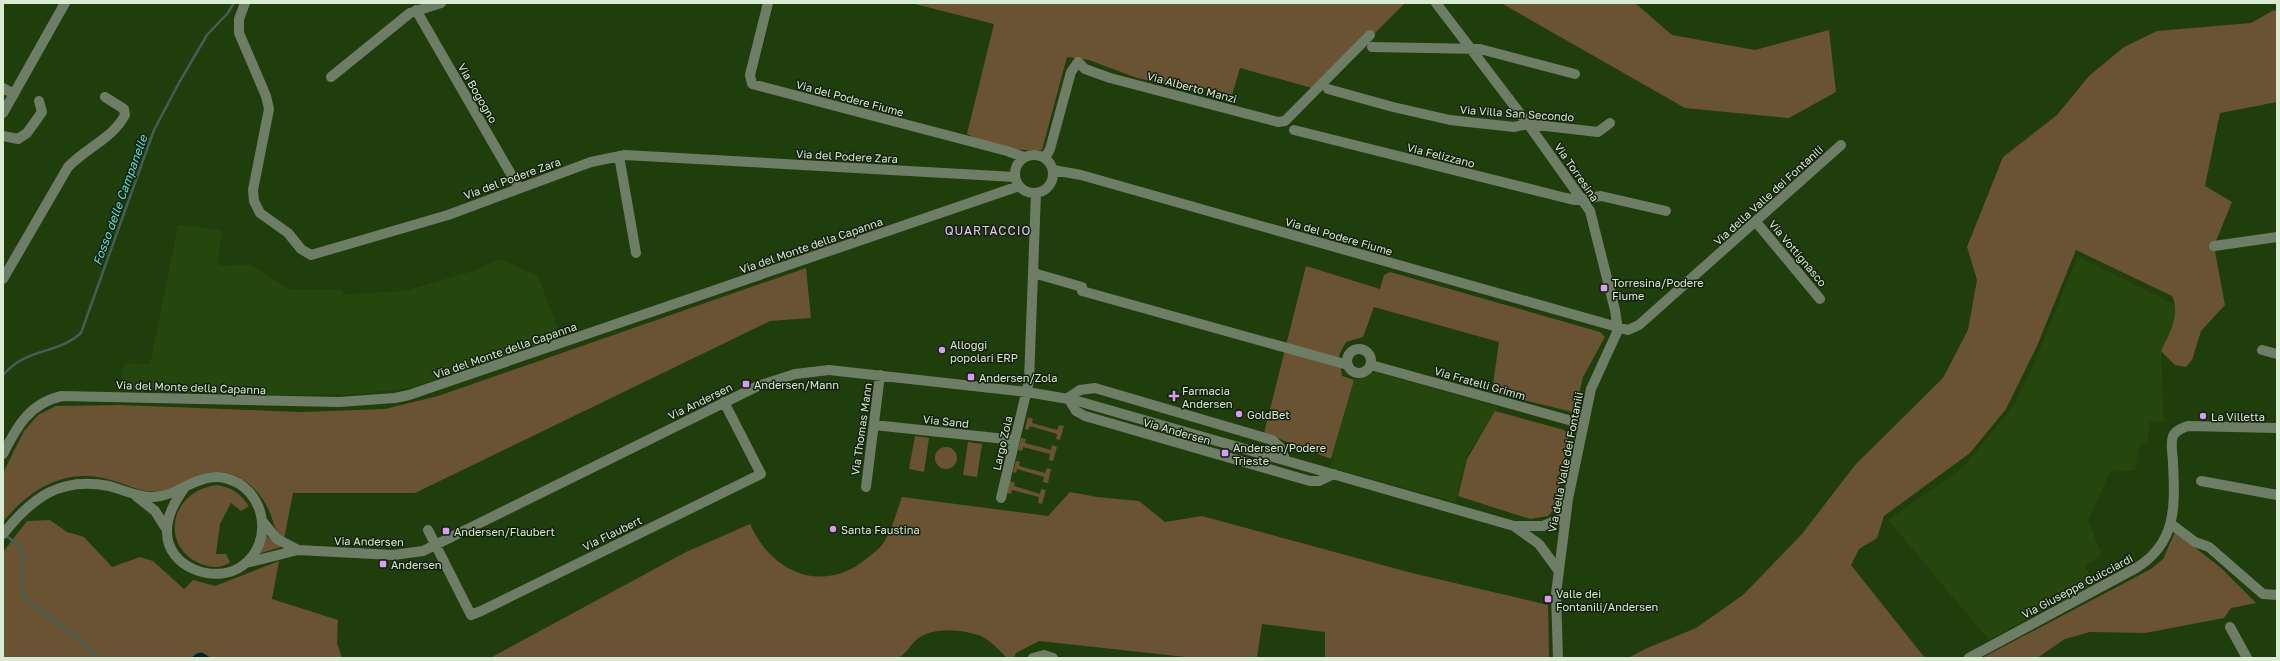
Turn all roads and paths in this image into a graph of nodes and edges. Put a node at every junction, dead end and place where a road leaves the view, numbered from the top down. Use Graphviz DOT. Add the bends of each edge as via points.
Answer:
graph roads {
  1 [pos="65,3"];
  2 [pos="245,3"];
  3 [pos="441,3"];
  4 [pos="768,3"];
  5 [pos="1436,3"];
  6 [pos="416,10"];
  7 [pos="1370,35"];
  8 [pos="1372,47"];
  9 [pos="1472,50"];
  10 [pos="1576,74"];
  11 [pos="331,77"];
  12 [pos="3,88"];
  13 [pos="1328,89"];
  14 [pos="14,94"];
  15 [pos="105,97"];
  16 [pos="39,101"];
  17 [pos="3,113"];
  18 [pos="1610,123"];
  19 [pos="1528,124"];
  20 [pos="1294,130"];
  21 [pos="3,136"];
  22 [pos="1841,145"];
  23 [pos="619,156"];
  24 [pos="1024,158"];
  25 [pos="1045,158"];
  26 [pos="1053,170"];
  27 [pos="1017,182"];
  28 [pos="519,188"];
  29 [pos="1036,193"];
  30 [pos="1583,199"];
  31 [pos="1666,211"];
  32 [pos="1756,222"];
  33 [pos="2277,237"];
  34 [pos="2214,246"];
  35 [pos="636,253"];
  36 [pos="1037,274"];
  37 [pos="3,279"];
  38 [pos="1820,299"];
  39 [pos="1618,328"];
  40 [pos="2262,350"];
  41 [pos="2277,354"];
  42 [pos="1371,365"];
  43 [pos="1348,366"];
  44 [pos="880,375"];
  45 [pos="1027,392"];
  46 [pos="1068,398"];
  47 [pos="724,402"];
  48 [pos="1583,424"];
  49 [pos="874,425"];
  50 [pos="2277,428"];
  51 [pos="1015,440"];
  52 [pos="3,454"];
  53 [pos="1285,459"];
  54 [pos="1334,474"];
  55 [pos="2201,480"];
  56 [pos="185,487"];
  57 [pos="866,487"];
  58 [pos="135,495"];
  59 [pos="2277,495"];
  60 [pos="1001,498"];
  61 [pos="1565,517"];
  62 [pos="263,522"];
  63 [pos="2171,524"];
  64 [pos="1514,526"];
  65 [pos="167,530"];
  66 [pos="428,530"];
  67 [pos="5,531"];
  68 [pos="437,545"];
  69 [pos="298,550"];
  70 [pos="246,562"];
  71 [pos="1558,570"];
  72 [pos="2277,595"];
  73 [pos="2230,627"];
  74 [pos="1033,658"];
  75 [pos="1053,658"];
  76 [pos="1558,658"];
  77 [pos="1969,658"];
  78 [pos="2247,658"];
  1 -- 14 [label="street"];
  2 -- 28 [label="street, Via del Podere Zara" via="238,23 239,33 269,109 253,190 254,201 260,213 288,233 304,251 315,254 390,233"];
  3 -- 6 [label="street"];
  4 -- 24 [label="street, Via del Podere Fiume" via="750,75 753,85 1002,150"];
  5 -- 9 [label="street, Via Torresina"];
  6 -- 11 [label="street"];
  6 -- 28 [label="street, Via Bogogno"];
  7 -- 25 [label="street, Via Alberto Manzi" via="1285,121 1278,122 1110,78 1085,69 1078,62 1071,72 1050,149"];
  8 -- 9 [label="street"];
  9 -- 10 [label="street" via="1480,49"];
  9 -- 19 [label="street, Via Torresina"];
  12 -- 14 [label="street"];
  13 -- 19 [label="street, Via Villa San Secondo" via="1450,120 1514,127"];
  14 -- 17 [label="street"];
  15 -- 37 [label="street" via="124,109 125,115 120,126 79,155 68,167"];
  16 -- 21 [label="street" via="42,112 27,133 18,139"];
  18 -- 19 [label="street, Via Villa San Secondo" via="1598,132"];
  19 -- 30 [label="street, Via Torresina"];
  20 -- 30 [label="street, Via Felizzano" via="1566,198"];
  22 -- 32 [label="street, Via della Valle dei Fontanili"];
  23 -- 27 [label="street, Via del Podere Zara" via="651,155"];
  23 -- 28 [label="street, Via del Podere Zara" via="591,162"];
  23 -- 35 [label="street"];
  24 -- 25 [label="street" via="1035,154"];
  24 -- 27 [label="street" via="1017,164"];
  25 -- 26 [label="street"];
  26 -- 29 [label="street" via="1049,185"];
  26 -- 39 [label="street, Via del Podere Fiume" via="1081,175"];
  27 -- 29 [label="street" via="1026,192"];
  27 -- 52 [label="street, Via del Monte della Capanna" via="409,395 339,402 62,396 47,400 29,412 16,429"];
  29 -- 45 [label="street, Largo Zola"];
  30 -- 31 [label="street, Via Felizzano" via="1601,196"];
  30 -- 39 [label="street, Via Torresina" via="1593,220"];
  32 -- 38 [label="street, Via Vottignasco"];
  32 -- 39 [label="street, Via della Valle dei Fontanili" via="1639,325 1630,329"];
  33 -- 34 [label="street"];
  36 -- 43 [label="street" via="1082,287 1082,291"];
  39 -- 48 [label="street, Via della Valle dei Fontanili" via="1614,343 1593,383"];
  40 -- 41 [label="street"];
  42 -- 43 [label="street" via="1367,371 1360,373"];
  42 -- 43 [label="street" via="1368,353 1357,349 1350,354"];
  42 -- 48 [label="street, Via Fratelli Grimm"];
  44 -- 45 [label="street, Via Andersen"];
  44 -- 47 [label="street, Via Andersen" via="829,370 805,372 767,382"];
  44 -- 49 [label="street, Via Thomas Mann"];
  45 -- 46 [label="street, Via Andersen"];
  45 -- 51 [label="street, Largo Zola"];
  46 -- 53 [label="street, Via Andersen"];
  46 -- 53 [label="street, Via Andersen" via="1080,390 1095,388 1268,438 1277,444"];
  46 -- 54 [label="street, Via Andersen" via="1076,410 1085,416 1201,450 1310,481 1319,481"];
  47 -- 68 [label="street, Via Andersen"];
  47 -- 68 [label="street, Via Flaubert" via="761,474 471,615"];
  48 -- 61 [label="street, Via della Valle dei Fontanili"];
  49 -- 51 [label="street, Via Sand"];
  49 -- 57 [label="street, Via Thomas Mann"];
  50 -- 63 [label="street, Via Giuseppe Guicciardi" via="2188,426 2175,432 2172,440 2175,497"];
  51 -- 60 [label="street, Largo Zola"];
  53 -- 54 [label="street, Via Andersen"];
  54 -- 64 [label="street, Via Andersen"];
  55 -- 59 [label="street"];
  56 -- 58 [label="street, Via Andersen" via="161,496"];
  56 -- 62 [label="street, Via Andersen" via="209,478 234,481 255,498 262,512"];
  56 -- 65 [label="street" via="174,503"];
  58 -- 65 [label="street, Via Andersen" via="155,511"];
  58 -- 67 [label="street, Via Andersen" via="94,484 60,488 33,501"];
  61 -- 64 [label="street, Via Andersen" via="1543,526"];
  61 -- 71 [label="street, Via della Valle dei Fontanili"];
  62 -- 69 [label="street, Via Andersen" via="277,539"];
  62 -- 70 [label="street, Via Andersen" via="257,546"];
  63 -- 72 [label="street" via="2195,542 2209,547 2263,594"];
  63 -- 77 [label="street, Via Giuseppe Guicciardi" via="2158,550 2144,564"];
  64 -- 71 [label="street, Via Andersen" via="1539,544"];
  65 -- 70 [label="street, Via Andersen" via="170,545 178,557 189,567 200,572 227,573"];
  66 -- 68 [label="street"];
  68 -- 69 [label="street, Via Andersen" via="420,552 399,555"];
  69 -- 70 [label="street, Via Andersen"];
  71 -- 76 [label="street, Via della Valle dei Fontanili" via="1555,630"];
  73 -- 78 [label="street"];
  74 -- 75 [label="street" via="1044,654"];
}
